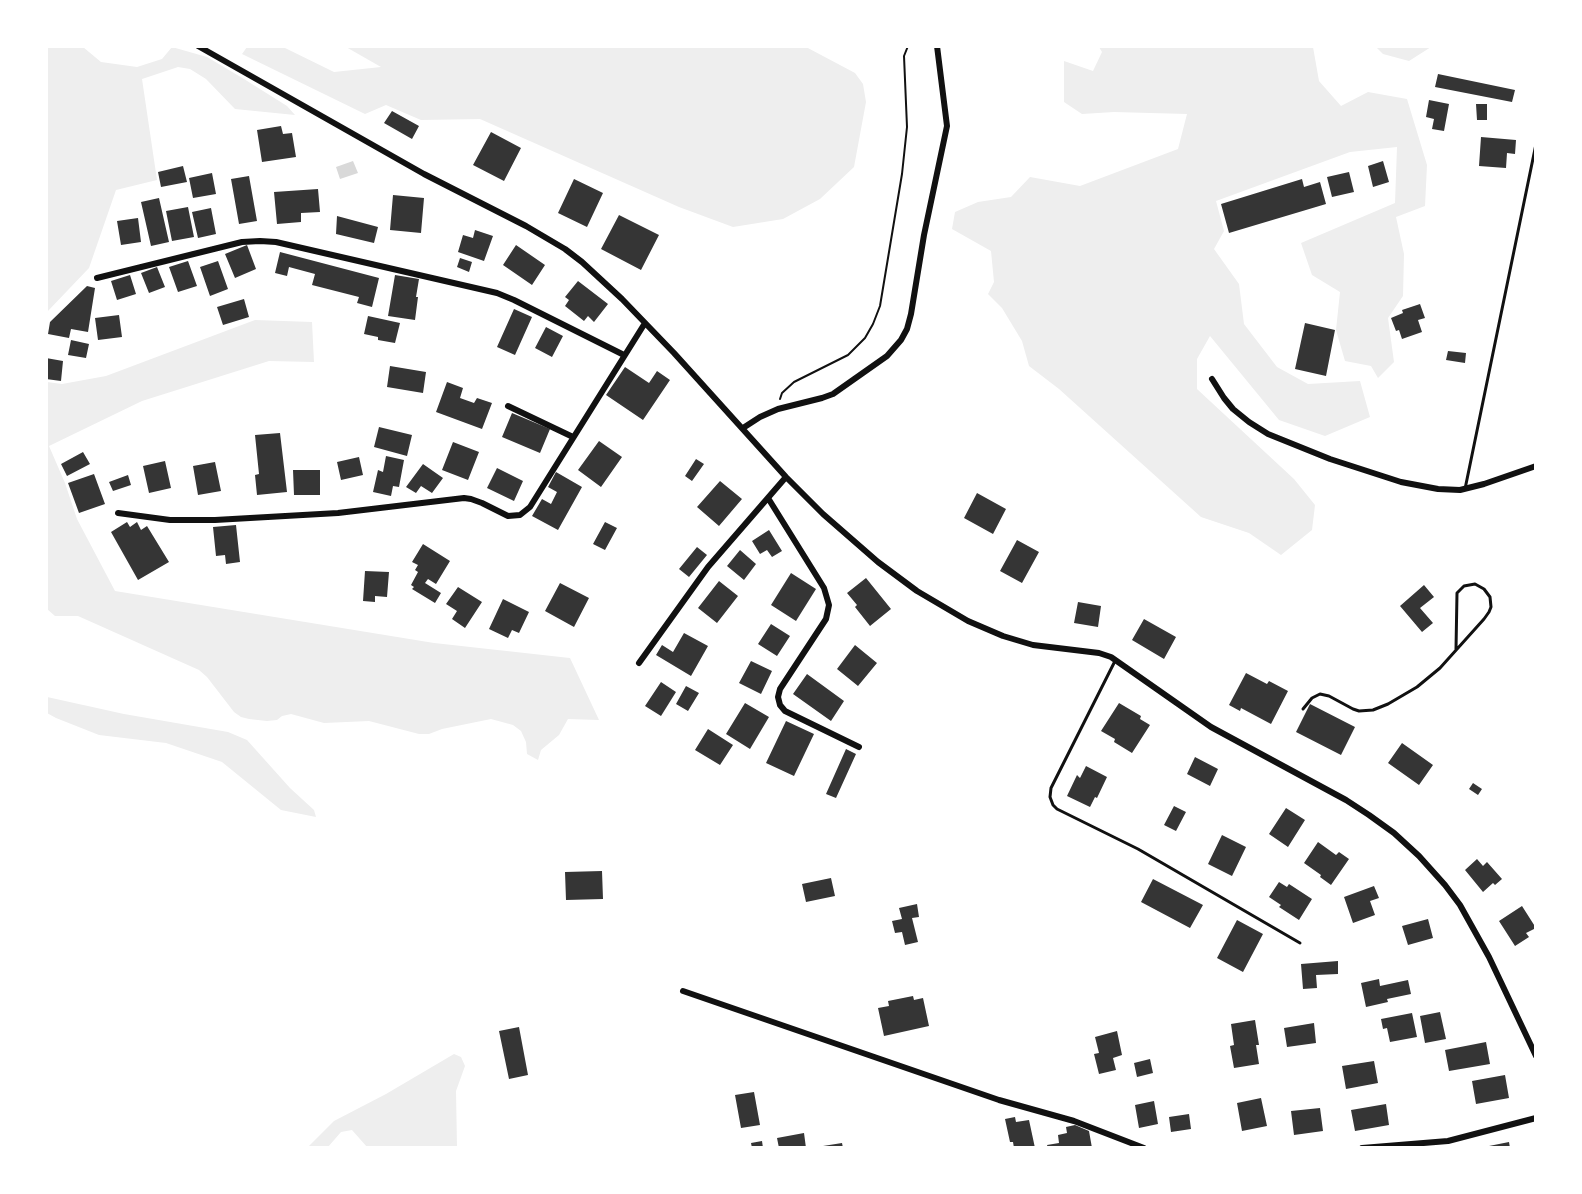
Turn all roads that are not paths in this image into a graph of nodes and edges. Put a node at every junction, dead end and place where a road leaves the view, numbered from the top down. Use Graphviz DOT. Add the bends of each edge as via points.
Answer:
graph roads {
  1 [pos="198,46"];
  2 [pos="937,46"];
  3 [pos="1536,144"];
  4 [pos="97,278"];
  5 [pos="645,322"];
  6 [pos="624,355"];
  7 [pos="1212,379"];
  8 [pos="508,405"];
  9 [pos="743,428"];
  10 [pos="573,437"];
  11 [pos="1536,466"];
  12 [pos="786,477"];
  13 [pos="1465,489"];
  14 [pos="768,498"];
  15 [pos="118,513"];
  16 [pos="1456,649"];
  17 [pos="1115,660"];
  18 [pos="639,663"];
  19 [pos="1303,709"];
  20 [pos="859,747"];
  21 [pos="1300,943"];
  22 [pos="682,992"];
  23 [pos="1536,1056"];
  24 [pos="1536,1118"];
  25 [pos="1144,1148"];
  26 [pos="1362,1148"];
  1 -- 5 [label="street" via="424,174 543,236 603,279"];
  2 -- 9 [label="street" via="947,126 907,329 887,356 833,394 778,409"];
  3 -- 13 [label="lane"];
  4 -- 6 [label="street" via="242,242 276,242 497,293"];
  5 -- 6 [label="street"];
  5 -- 9 [label="street"];
  6 -- 10 [label="street"];
  7 -- 13 [label="street" via="1233,410 1275,437 1401,482"];
  8 -- 10 [label="street"];
  9 -- 12 [label="street"];
  10 -- 15 [label="street" via="530,507 515,517 464,498 345,512 215,520 170,520"];
  11 -- 13 [label="street"];
  12 -- 14 [label="street"];
  12 -- 17 [label="street" via="878,562 960,617 1018,641 1099,653"];
  14 -- 18 [label="street" via="708,567"];
  14 -- 20 [label="street" via="824,588 829,605 826,619 780,689 779,702 785,711"];
  16 -- 16 [label="lane" via="1491,607 1487,592 1475,584 1464,586 1457,594"];
  16 -- 19 [label="lane" via="1424,681 1381,708 1359,711 1320,694"];
  17 -- 21 [label="lane" via="1051,788 1053,805 1138,849"];
  17 -- 23 [label="street" via="1211,727 1357,807 1419,856 1466,914"];
  22 -- 25 [label="street" via="999,1100 1074,1121"];
  24 -- 26 [label="street" via="1448,1140"];
}
